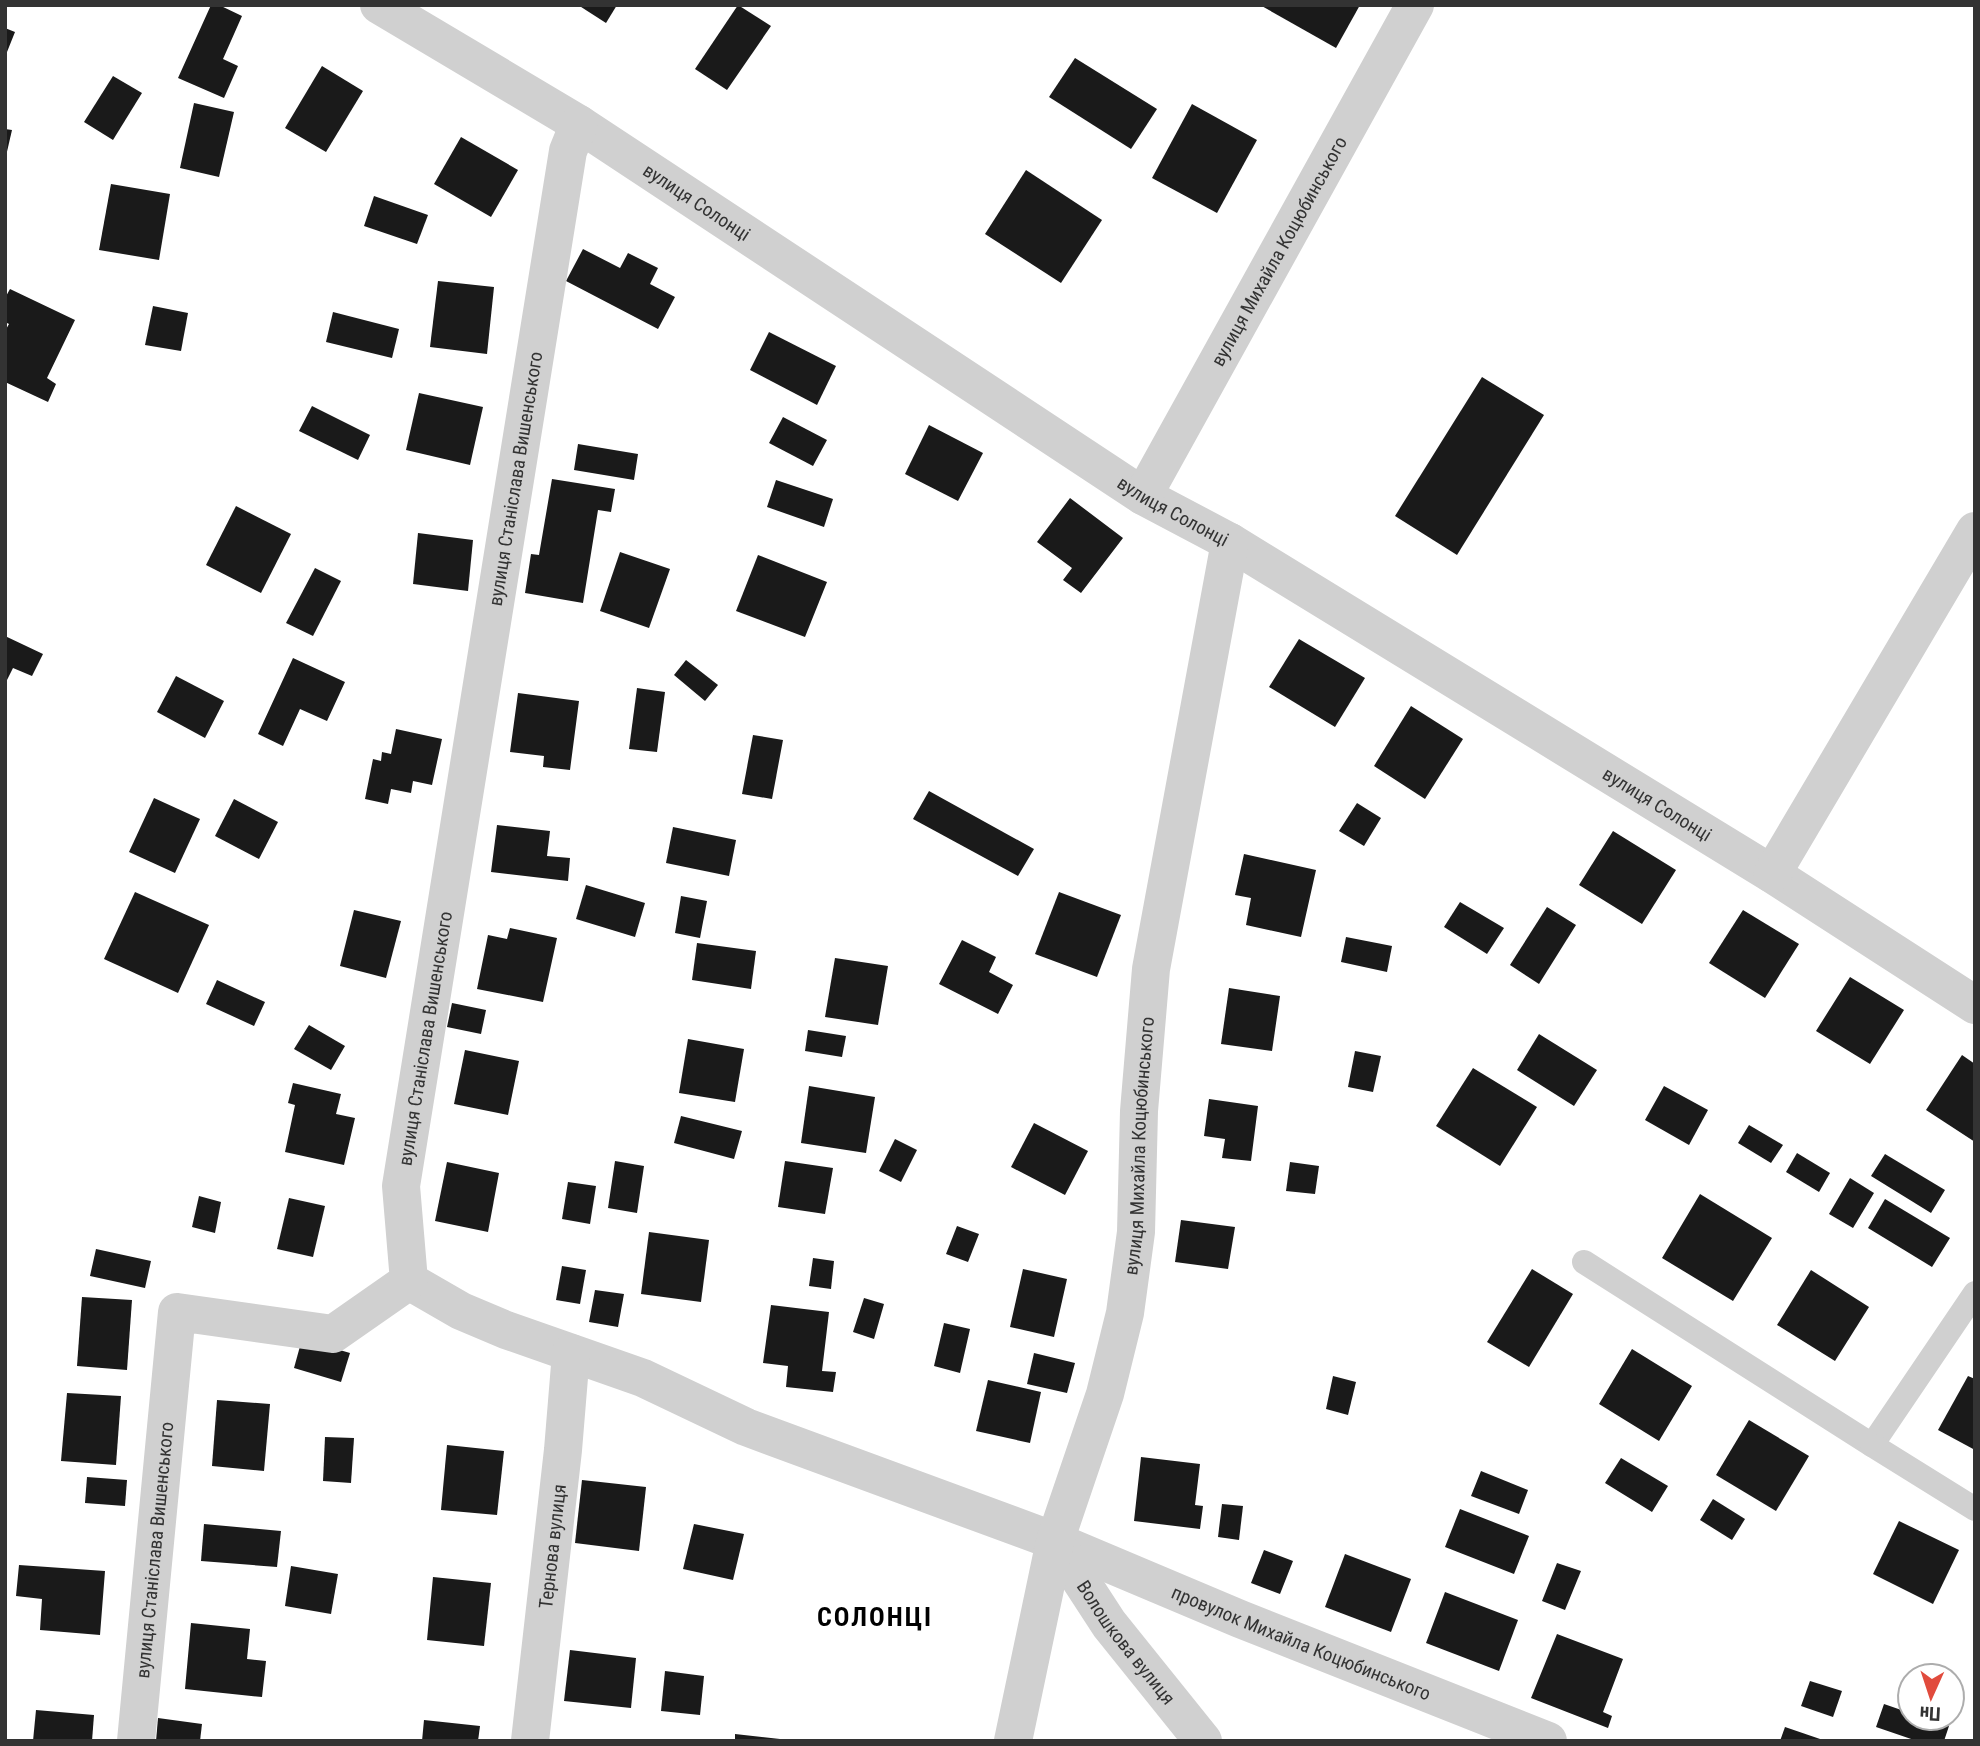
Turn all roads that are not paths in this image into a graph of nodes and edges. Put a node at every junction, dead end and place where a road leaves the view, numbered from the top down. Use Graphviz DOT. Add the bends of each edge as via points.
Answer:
graph roads {
  1 [pos="379,5"];
  2 [pos="1415,5"];
  3 [pos="579,124"];
  4 [pos="1143,496"];
  5 [pos="1975,531"];
  6 [pos="1230,542"];
  7 [pos="1772,874"];
  8 [pos="1975,1005"];
  9 [pos="1584,1262"];
  10 [pos="410,1281"];
  11 [pos="1975,1293"];
  12 [pos="571,1353"];
  13 [pos="1872,1445"];
  14 [pos="1975,1509"];
  15 [pos="1055,1541"];
  16 [pos="136,1741"];
  17 [pos="530,1741"];
  18 [pos="1013,1741"];
  19 [pos="1203,1741"];
  20 [pos="1548,1741"];
  1 -- 3 [label="street, вулиця Солонці"];
  2 -- 4 [label="street, вулиця Михайла Коцюбинського"];
  3 -- 4 [label="street, вулиця Солонці"];
  3 -- 10 [label="street, вулиця Станіслава Вишенського" via="568,150 401,1186"];
  4 -- 6 [label="street, вулиця Солонці"];
  5 -- 7 [label="street"];
  6 -- 7 [label="street, вулиця Солонці"];
  6 -- 15 [label="street, вулиця Михайла Коцюбинського" via="1151,969 1139,1111 1136,1232 1125,1313 1105,1394"];
  7 -- 8 [label="street, вулиця Солонці"];
  9 -- 13 [label="lane"];
  10 -- 12 [label="street, провулок Михайла Коцюбинського" via="461,1311"];
  10 -- 16 [label="street, вулиця Станіслава Вишенського" via="332,1334 177,1312"];
  11 -- 13 [label="lane"];
  12 -- 15 [label="street, провулок Михайла Коцюбинського" via="643,1378 746,1427"];
  12 -- 17 [label="street, Тернова вулиця"];
  13 -- 14 [label="lane"];
  15 -- 18 [label="street, вулиця Михайла Коцюбинського"];
  15 -- 19 [label="street, Волошкова вулиця" via="1109,1624"];
  15 -- 20 [label="street, провулок Михайла Коцюбинського"];
}
